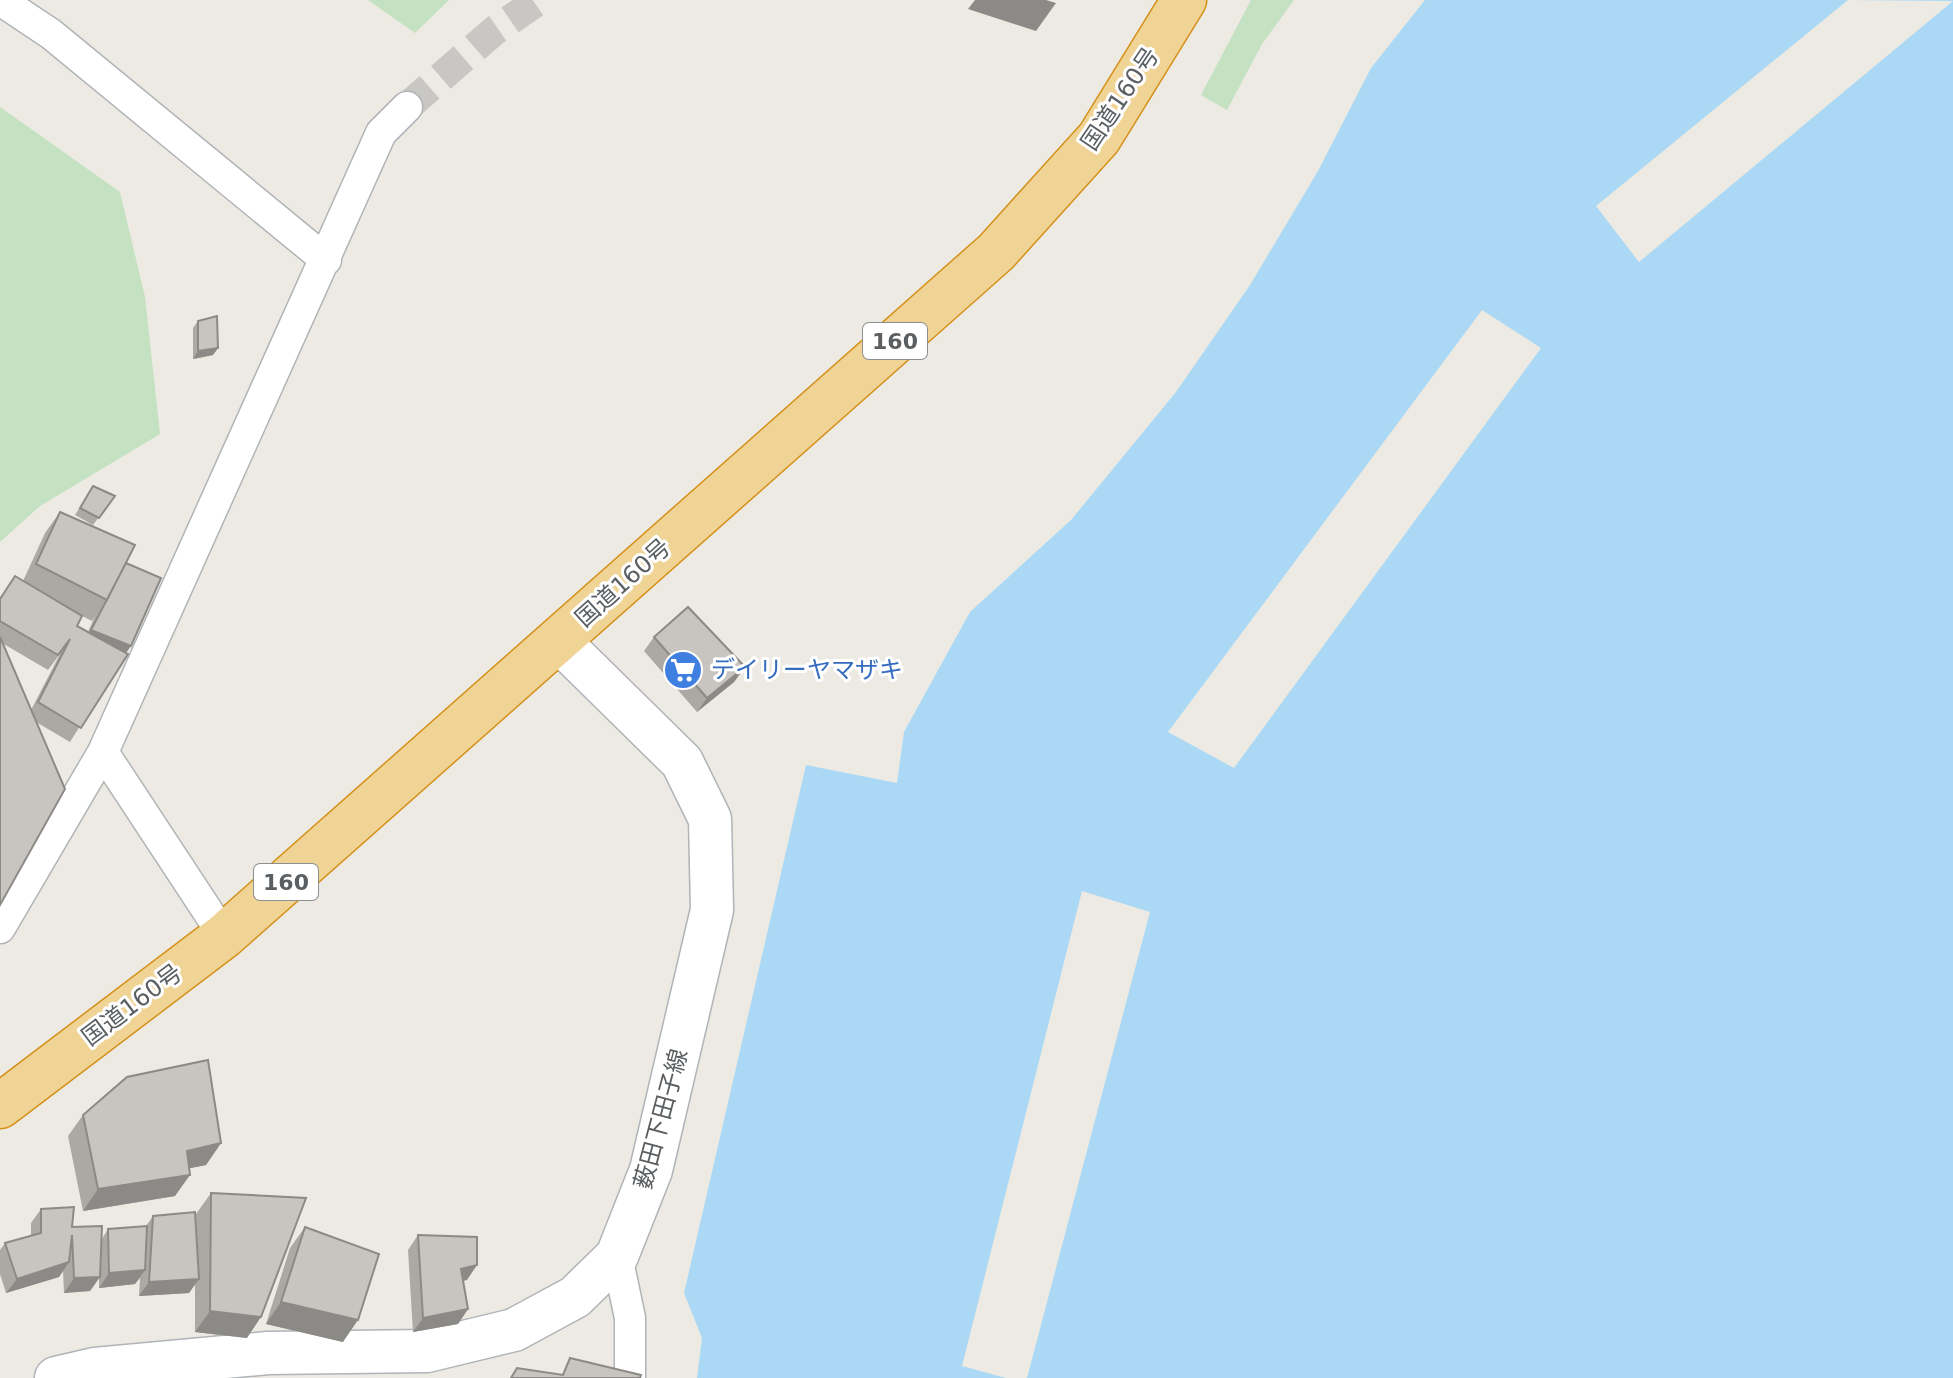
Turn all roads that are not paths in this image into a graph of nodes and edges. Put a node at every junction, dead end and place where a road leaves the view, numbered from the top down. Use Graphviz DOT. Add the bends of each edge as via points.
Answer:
graph roads {
  1 [pos="0,0"];
  2 [pos="1184,0"];
  3 [pos="407,107"];
  4 [pos="326,260"];
  5 [pos="559,641"];
  6 [pos="103,752"];
  7 [pos="0,928"];
  8 [pos="224,936"];
  9 [pos="0,1106"];
  10 [pos="617,1256"];
  11 [pos="423,1365"];
  12 [pos="56,1378"];
  13 [pos="630,1378"];
  1 -- 4 [label="street" via="51,34"];
  2 -- 5 [label="highway, 国道160号 / 160" via="1099,138 996,252"];
  3 -- 4 [label="street" via="381,133"];
  4 -- 6 [label="street"];
  5 -- 8 [label="highway, 国道160号 / 160"];
  5 -- 10 [label="main road, 薮田下田子線" via="682,762 710,819 712,910 651,1170"];
  6 -- 7 [label="street"];
  6 -- 8 [label="street"];
  8 -- 9 [label="highway, 国道160号 / 160"];
  10 -- 11 [label="main road, 薮田下田子線" via="575,1297 514,1330"];
  10 -- 13 [label="street" via="630,1318"];
  11 -- 12 [label="main road, 薮田下田子線" via="268,1353 95,1369"];
}
